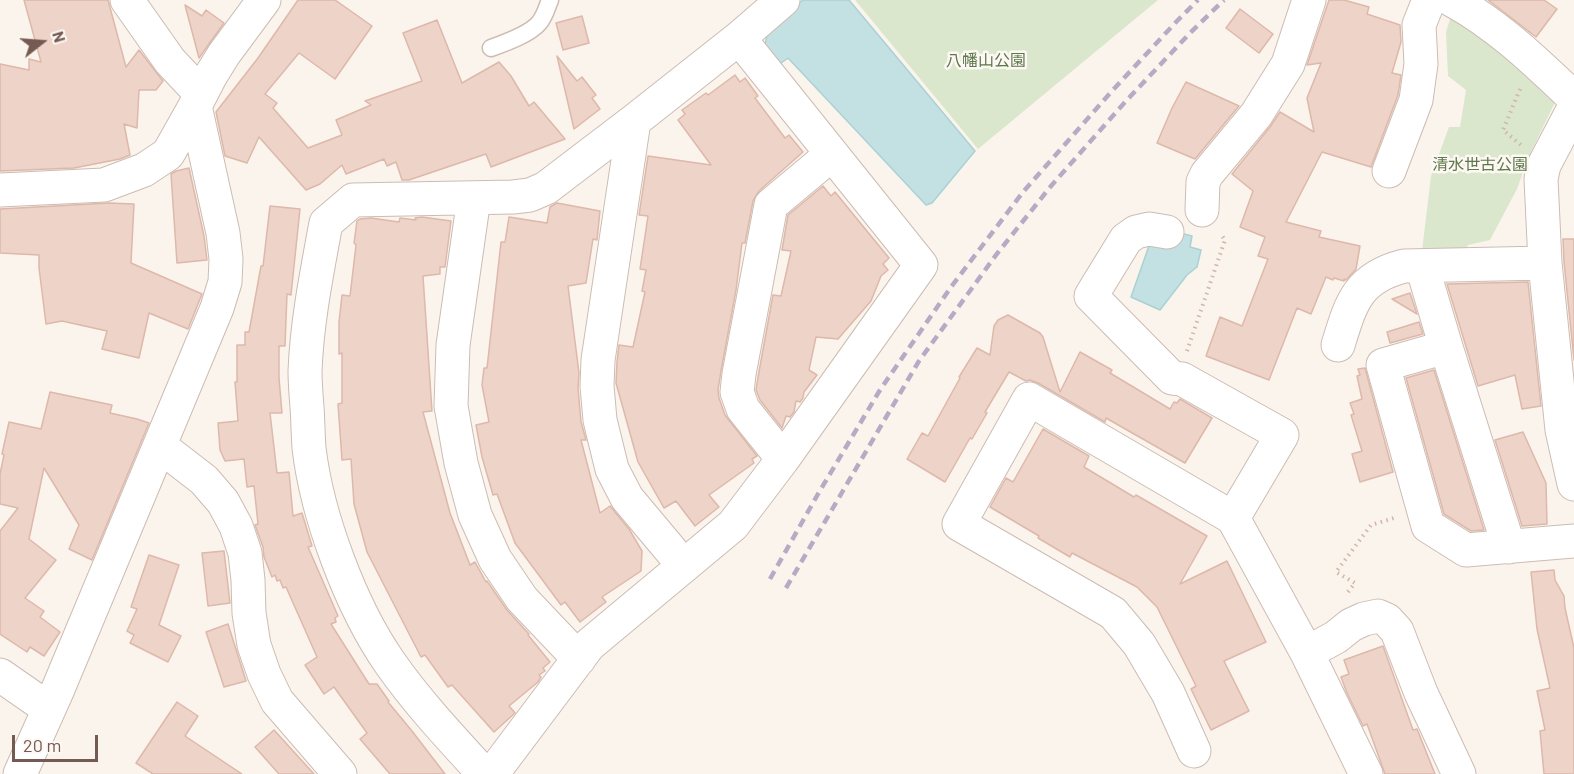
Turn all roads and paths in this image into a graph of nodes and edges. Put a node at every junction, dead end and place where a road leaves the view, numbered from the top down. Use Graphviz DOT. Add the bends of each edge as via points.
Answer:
graph roads {
  1 [pos="127,0"];
  2 [pos="264,0"];
  3 [pos="550,0"];
  4 [pos="783,0"];
  5 [pos="1310,0"];
  6 [pos="1429,0"];
  7 [pos="1452,0"];
  8 [pos="739,38"];
  9 [pos="491,48"];
  10 [pos="1532,57"];
  11 [pos="1574,98"];
  12 [pos="198,100"];
  13 [pos="1574,108"];
  14 [pos="634,121"];
  15 [pos="832,154"];
  16 [pos="1544,165"];
  17 [pos="1389,171"];
  18 [pos="0,190"];
  19 [pos="474,198"];
  20 [pos="1202,210"];
  21 [pos="1167,232"];
  22 [pos="1545,263"];
  23 [pos="1422,266"];
  24 [pos="1338,345"];
  25 [pos="1446,346"];
  26 [pos="1182,379"];
  27 [pos="160,446"];
  28 [pos="783,459"];
  29 [pos="1574,484"];
  30 [pos="1424,509"];
  31 [pos="1233,518"];
  32 [pos="1574,541"];
  33 [pos="1509,547"];
  34 [pos="684,566"];
  35 [pos="1343,599"];
  36 [pos="1307,653"];
  37 [pos="579,659"];
  38 [pos="0,675"];
  39 [pos="49,709"];
  40 [pos="1194,751"];
  41 [pos="20,774"];
  42 [pos="340,774"];
  43 [pos="484,774"];
  44 [pos="492,774"];
  45 [pos="1366,774"];
  46 [pos="1459,774"];
  1 -- 12 [label="street"];
  2 -- 12 [label="street" via="224,54"];
  3 -- 9 [label="lane" via="534,28"];
  4 -- 8 [label="street"];
  5 -- 20 [label="street" via="1288,64 1256,115 1207,174"];
  6 -- 17 [label="street" via="1419,25 1421,64 1416,100"];
  7 -- 10 [label="street"];
  8 -- 14 [label="street"];
  8 -- 15 [label="street"];
  10 -- 11 [label="street"];
  10 -- 16 [label="path" via="1503,130"];
  12 -- 18 [label="street" via="168,154 144,170 104,185"];
  12 -- 27 [label="street" via="223,233 225,282"];
  13 -- 16 [label="street"];
  14 -- 19 [label="street" via="546,188 530,195"];
  14 -- 34 [label="street" via="598,360 600,420 612,469 627,498"];
  15 -- 28 [label="street" via="771,205 739,374 737,392 743,408"];
  15 -- 28 [label="street" via="921,265"];
  16 -- 22 [label="street" via="1541,179"];
  19 -- 37 [label="street" via="453,345 451,406 461,463 475,515 495,559 522,599"];
  19 -- 43 [label="street" via="353,200 326,223 305,372 309,449 329,536 346,579 388,661"];
  20 -- 26 [label="path" via="1225,240 1181,368"];
  21 -- 26 [label="street" via="1149,229 1126,239 1091,296 1172,378"];
  22 -- 23 [label="street"];
  22 -- 29 [label="street" via="1562,430"];
  23 -- 24 [label="street" via="1390,270 1365,286 1349,310"];
  23 -- 25 [label="street"];
  25 -- 30 [label="street" via="1383,365"];
  25 -- 33 [label="street"];
  26 -- 31 [label="street" via="1282,435"];
  27 -- 39 [label="street"];
  27 -- 42 [label="street" via="204,480 224,502 244,553 254,645 264,674 277,701"];
  28 -- 34 [label="street" via="733,525"];
  30 -- 33 [label="street" via="1428,526 1466,550"];
  30 -- 35 [label="path" via="1371,525 1336,572 1355,583"];
  31 -- 36 [label="street"];
  31 -- 40 [label="street" via="1029,399 959,524 1113,613 1139,644 1168,693"];
  32 -- 33 [label="street"];
  34 -- 37 [label="street" via="590,645"];
  36 -- 45 [label="street"];
  36 -- 46 [label="street" via="1364,619 1378,616 1387,620 1397,631"];
  37 -- 44 [label="street"];
  38 -- 39 [label="street"];
  39 -- 41 [label="street"];
}
